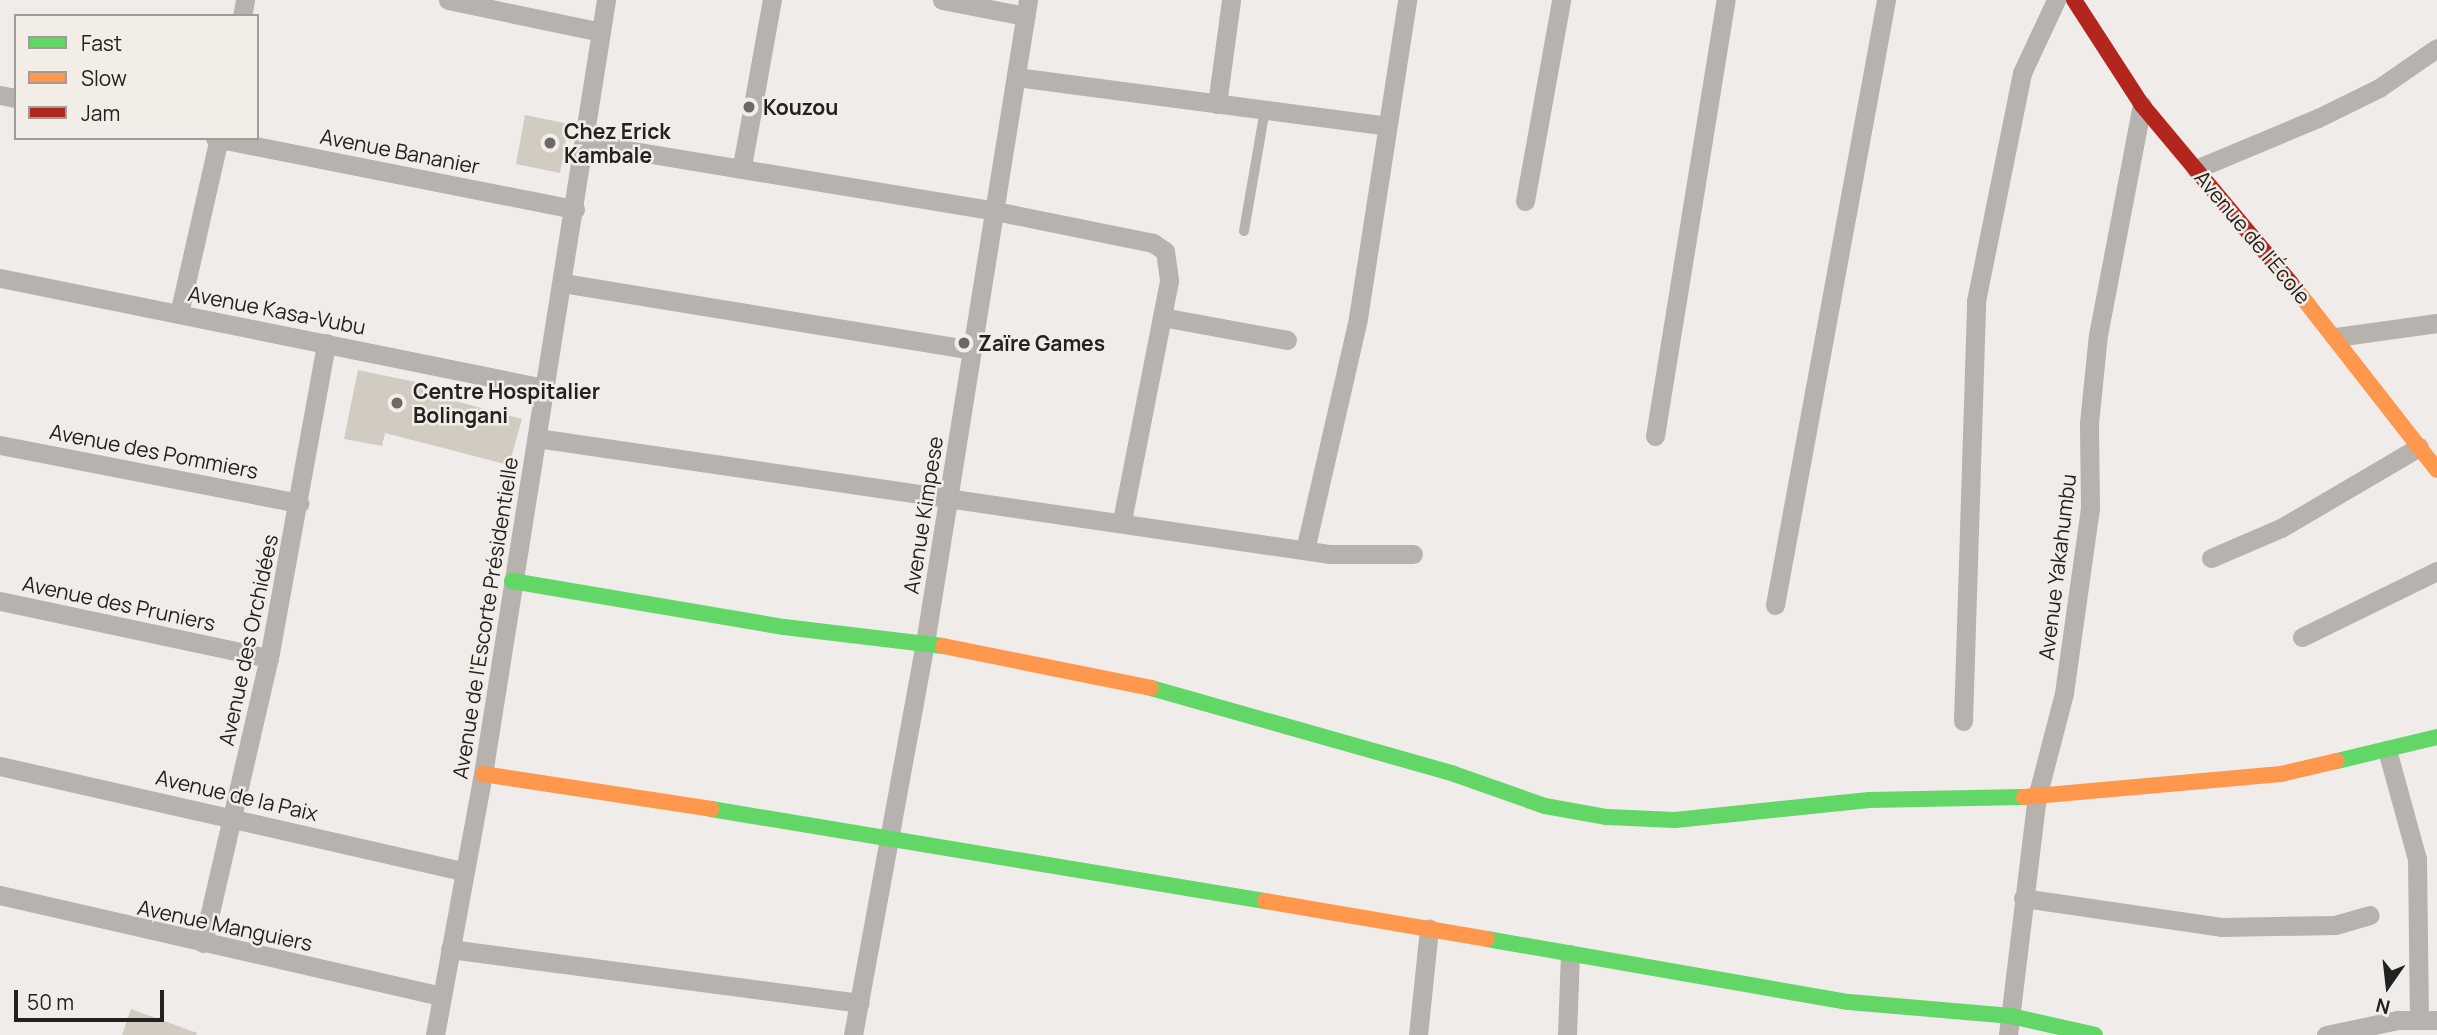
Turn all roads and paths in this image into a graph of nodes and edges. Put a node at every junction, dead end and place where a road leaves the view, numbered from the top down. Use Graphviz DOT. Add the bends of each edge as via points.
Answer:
graph roads {
  1 [pos="448,0"];
  2 [pos="606,0"];
  3 [pos="772,0"];
  4 [pos="942,0"];
  5 [pos="1231,0"];
  6 [pos="1407,0"];
  7 [pos="1561,0"];
  8 [pos="1726,0"];
  9 [pos="1885,0"];
  10 [pos="2056,0"];
  11 [pos="2074,0"];
  12 [pos="1027,8"];
  13 [pos="601,32"];
  14 [pos="2437,48"];
  15 [pos="1016,77"];
  16 [pos="1217,104"];
  17 [pos="2142,105"];
  18 [pos="1265,110"];
  19 [pos="1385,126"];
  20 [pos="218,140"];
  21 [pos="228,140"];
  22 [pos="584,144"];
  23 [pos="742,166"];
  24 [pos="2196,169"];
  25 [pos="1525,201"];
  26 [pos="575,209"];
  27 [pos="995,211"];
  28 [pos="1244,231"];
  29 [pos="0,278"];
  30 [pos="564,283"];
  31 [pos="178,314"];
  32 [pos="1162,317"];
  33 [pos="2437,323"];
  34 [pos="2336,337"];
  35 [pos="1287,340"];
  36 [pos="326,343"];
  37 [pos="971,350"];
  38 [pos="544,388"];
  39 [pos="1655,436"];
  40 [pos="537,438"];
  41 [pos="0,444"];
  42 [pos="2419,447"];
  43 [pos="2437,470"];
  44 [pos="950,495"];
  45 [pos="299,503"];
  46 [pos="1122,520"];
  47 [pos="1305,550"];
  48 [pos="1413,554"];
  49 [pos="2211,558"];
  50 [pos="2437,571"];
  51 [pos="512,581"];
  52 [pos="0,601"];
  53 [pos="1775,605"];
  54 [pos="2302,637"];
  55 [pos="925,643"];
  56 [pos="269,658"];
  57 [pos="1964,721"];
  58 [pos="2437,737"];
  59 [pos="2387,750"];
  60 [pos="0,766"];
  61 [pos="483,774"];
  62 [pos="2037,797"];
  63 [pos="233,817"];
  64 [pos="892,835"];
  65 [pos="463,871"];
  66 [pos="0,895"];
  67 [pos="2023,898"];
  68 [pos="2370,915"];
  69 [pos="1429,929"];
  70 [pos="204,943"];
  71 [pos="450,949"];
  72 [pos="1570,954"];
  73 [pos="442,996"];
  74 [pos="859,1003"];
  75 [pos="2428,1020"];
  76 [pos="2009,1026"];
  77 [pos="435,1035"];
  78 [pos="853,1035"];
  79 [pos="1418,1035"];
  80 [pos="1567,1035"];
  81 [pos="2095,1035"];
  82 [pos="2326,1035"];
  1 -- 13 [label="street"];
  2 -- 13 [label="street, Avenue de l'Escorte Présidentielle"];
  3 -- 23 [label="street"];
  4 -- 12 [label="street"];
  5 -- 16 [label="street"];
  6 -- 19 [label="street"];
  7 -- 25 [label="street"];
  8 -- 39 [label="street"];
  9 -- 53 [label="street"];
  10 -- 57 [label="street" via="2022,73 1976,300"];
  11 -- 17 [label="street, Avenue de l'École"];
  12 -- 15 [label="street, Avenue Kimpese"];
  13 -- 22 [label="street, Avenue de l'Escorte Présidentielle"];
  14 -- 24 [label="street" via="2343,106"];
  15 -- 16 [label="street"];
  15 -- 27 [label="street, Avenue Kimpese"];
  16 -- 18 [label="street"];
  17 -- 24 [label="street, Avenue de l'École"];
  17 -- 62 [label="street, Avenue Yakahumbu" via="2097,348 2090,509 2064,693"];
  18 -- 19 [label="street"];
  18 -- 28 [label="lane"];
  19 -- 47 [label="street" via="1358,318"];
  20 -- 31 [label="street"];
  21 -- 26 [label="street, Avenue Bananier"];
  22 -- 23 [label="street"];
  22 -- 26 [label="street, Avenue de l'Escorte Présidentielle"];
  23 -- 27 [label="street"];
  24 -- 34 [label="street, Avenue de l'École"];
  26 -- 30 [label="street, Avenue de l'Escorte Présidentielle"];
  27 -- 32 [label="street" via="1153,243 1170,263"];
  27 -- 37 [label="street, Avenue Kimpese"];
  29 -- 31 [label="street, Avenue Kasa-Vubu"];
  30 -- 37 [label="street"];
  30 -- 38 [label="street, Avenue de l'Escorte Présidentielle"];
  31 -- 36 [label="street, Avenue Kasa-Vubu"];
  32 -- 35 [label="street"];
  32 -- 46 [label="street"];
  33 -- 34 [label="street"];
  34 -- 42 [label="street, Avenue de l'École"];
  36 -- 38 [label="street, Avenue Kasa-Vubu"];
  36 -- 45 [label="street, Avenue des Orchidées"];
  37 -- 44 [label="street, Avenue Kimpese"];
  38 -- 40 [label="street, Avenue de l'Escorte Présidentielle"];
  40 -- 44 [label="street"];
  40 -- 51 [label="street, Avenue de l'Escorte Présidentielle"];
  41 -- 45 [label="street, Avenue des Pommiers"];
  42 -- 43 [label="street, Avenue de l'École"];
  42 -- 49 [label="street" via="2281,528"];
  44 -- 46 [label="street"];
  44 -- 55 [label="street, Avenue Kimpese"];
  45 -- 56 [label="street, Avenue des Orchidées"];
  46 -- 47 [label="street"];
  47 -- 48 [label="street"];
  50 -- 54 [label="street"];
  51 -- 55 [label="street" via="784,627"];
  51 -- 61 [label="street, Avenue de l'Escorte Présidentielle"];
  52 -- 56 [label="street, Avenue des Pruniers"];
  55 -- 62 [label="street" via="1133,683 1454,774 1545,806 1607,817 1675,820 1869,800"];
  55 -- 64 [label="street, Avenue Kimpese"];
  56 -- 63 [label="street, Avenue des Orchidées"];
  58 -- 59 [label="street"];
  59 -- 62 [label="street" via="2281,774"];
  59 -- 75 [label="street" via="2417,859"];
  60 -- 63 [label="street, Avenue de la Paix"];
  61 -- 64 [label="street"];
  61 -- 65 [label="street, Avenue de l'Escorte Présidentielle"];
  62 -- 67 [label="street, Avenue Yakahumbu"];
  63 -- 65 [label="street, Avenue de la Paix"];
  63 -- 70 [label="street, Avenue des Orchidées"];
  64 -- 69 [label="street"];
  64 -- 74 [label="street, Avenue Kimpese"];
  65 -- 71 [label="street, Avenue de l'Escorte Présidentielle"];
  66 -- 70 [label="street, Avenue Manguiers"];
  67 -- 68 [label="street" via="2221,927 2335,925"];
  67 -- 76 [label="street, Avenue Yakahumbu"];
  69 -- 72 [label="street"];
  69 -- 79 [label="street"];
  70 -- 73 [label="street, Avenue Manguiers"];
  71 -- 73 [label="street, Avenue de l'Escorte Présidentielle"];
  71 -- 74 [label="street"];
  72 -- 76 [label="street"];
  72 -- 80 [label="street"];
  73 -- 77 [label="street, Avenue de l'Escorte Présidentielle"];
  74 -- 78 [label="street, Avenue Kimpese"];
  75 -- 82 [label="street"];
  76 -- 81 [label="street"];
}
